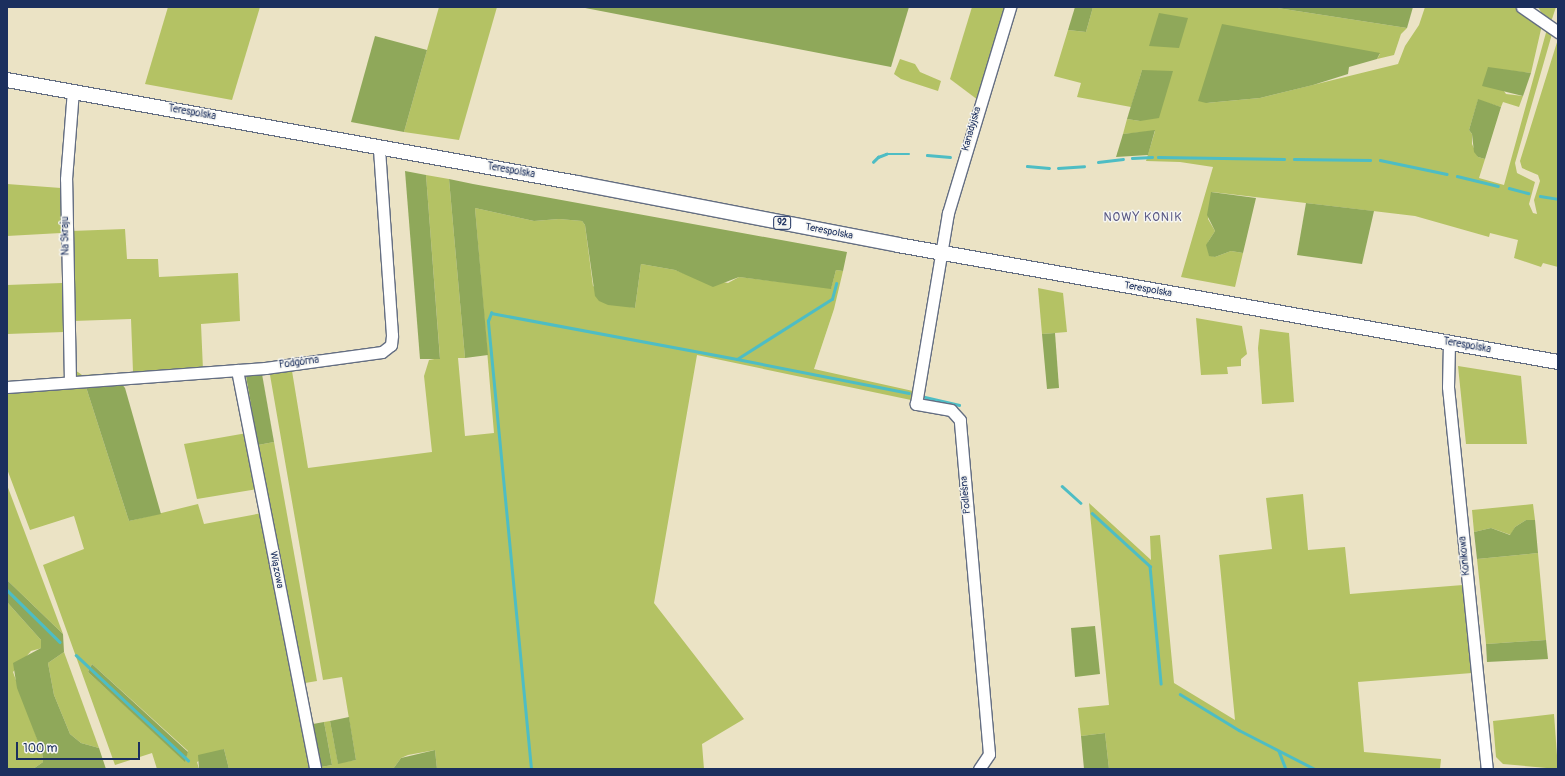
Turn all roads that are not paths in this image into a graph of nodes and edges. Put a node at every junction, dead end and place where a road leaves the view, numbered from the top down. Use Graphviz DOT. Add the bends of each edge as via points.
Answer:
graph roads {
  1 [pos="1010,7"];
  2 [pos="1522,7"];
  3 [pos="1558,32"];
  4 [pos="7,80"];
  5 [pos="73,91"];
  6 [pos="379,147"];
  7 [pos="941,252"];
  8 [pos="1449,343"];
  9 [pos="1558,362"];
  10 [pos="237,370"];
  11 [pos="70,382"];
  12 [pos="7,386"];
  13 [pos="315,769"];
  14 [pos="979,769"];
  15 [pos="1487,769"];
  1 -- 7 [label="street, Kanadyjska" via="948,213"];
  2 -- 3 [label="street"];
  4 -- 5 [label="main road, Terespolska / 92"];
  5 -- 6 [label="main road, Terespolska / 92"];
  5 -- 11 [label="street, Na Skraju" via="66,179"];
  6 -- 7 [label="main road, Terespolska / 92"];
  6 -- 10 [label="street, Podgórna" via="392,335 390,345 382,352"];
  7 -- 8 [label="main road, Terespolska / 92"];
  7 -- 14 [label="street, Podleśna" via="916,404 951,410 960,420 989,754"];
  8 -- 9 [label="main road, Terespolska / 92"];
  8 -- 15 [label="street, Konikowa" via="1448,387"];
  10 -- 11 [label="street, Podgórna"];
  10 -- 13 [label="street, Wiązowa"];
  11 -- 12 [label="street, Podgórna"];
}
